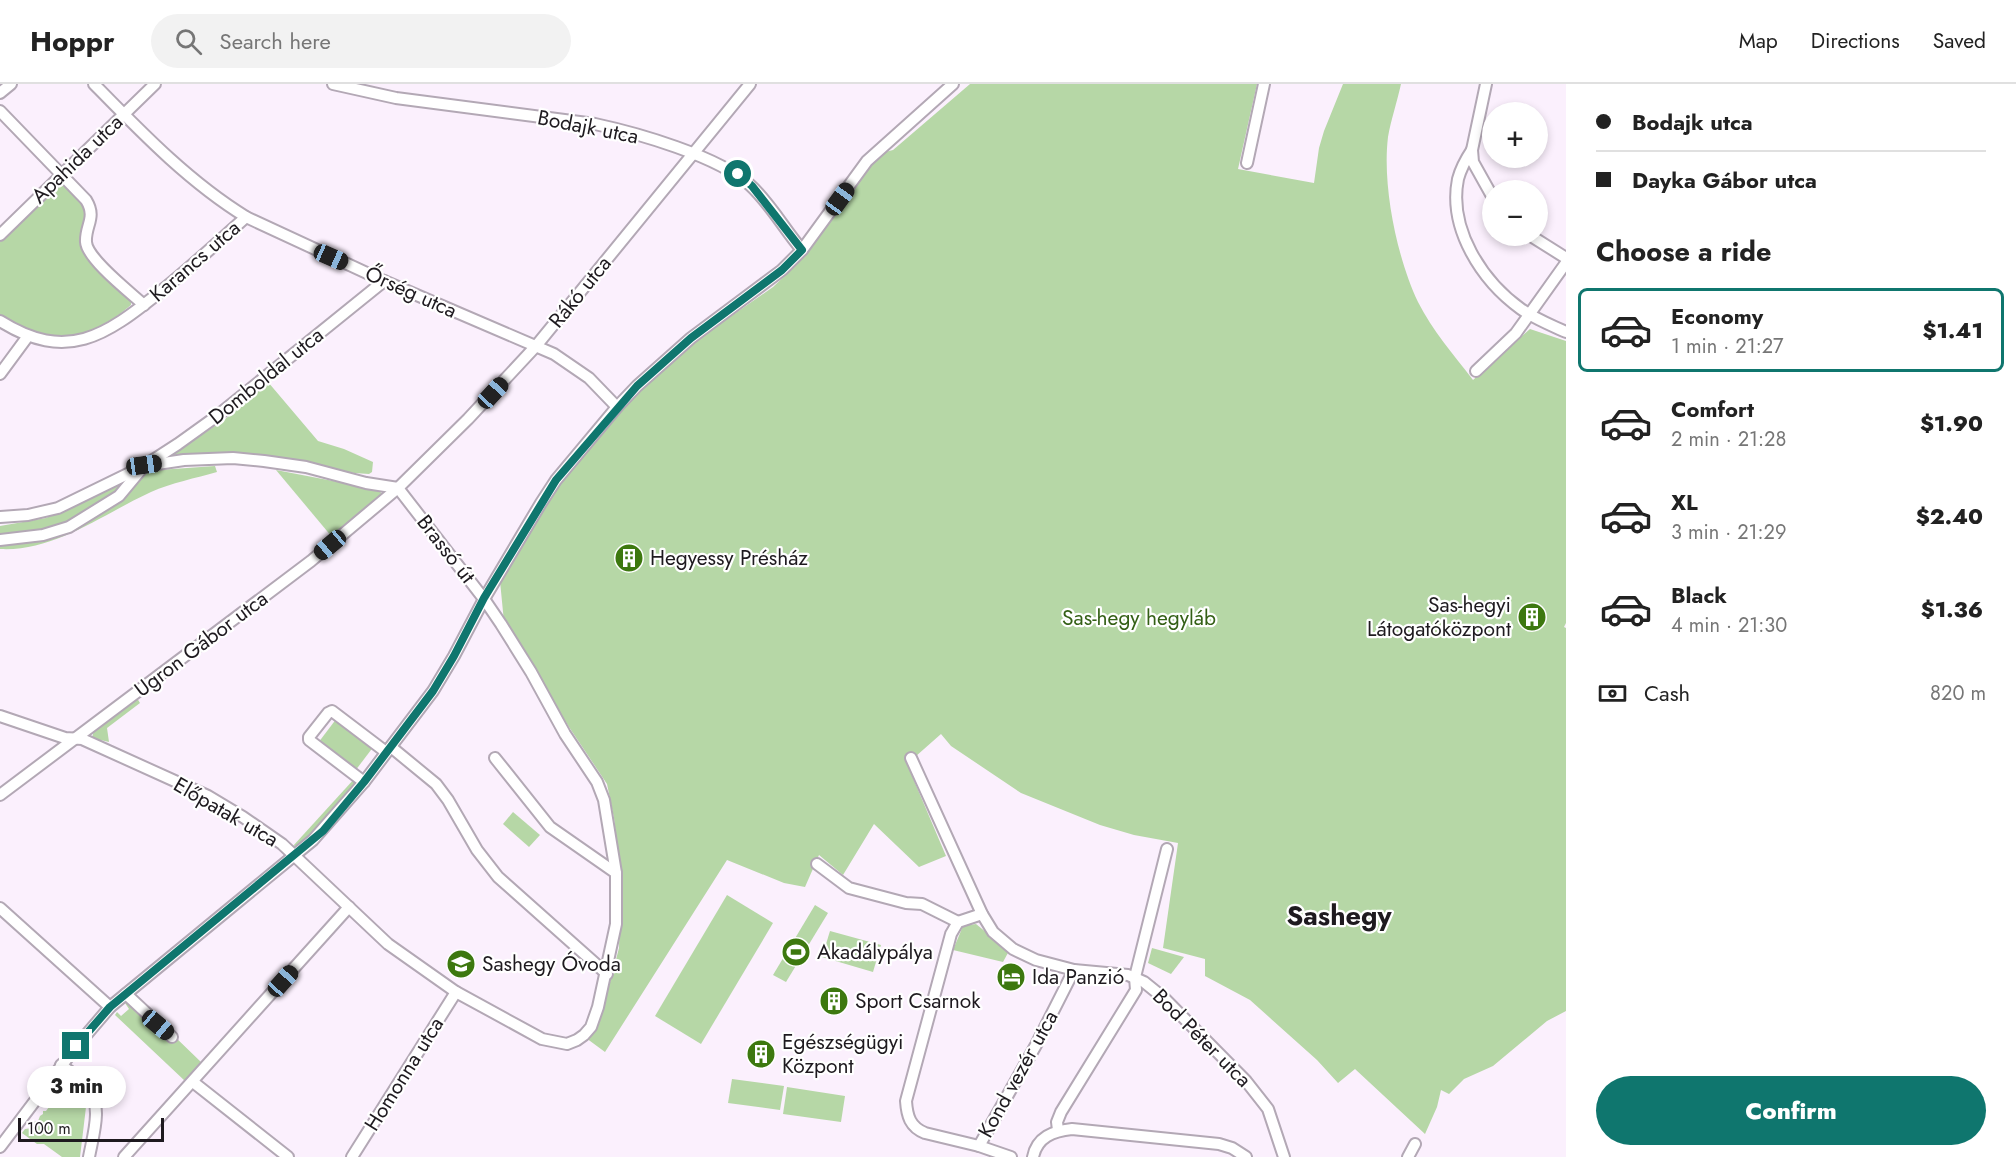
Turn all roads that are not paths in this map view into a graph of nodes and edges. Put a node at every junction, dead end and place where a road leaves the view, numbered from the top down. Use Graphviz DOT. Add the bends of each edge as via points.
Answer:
graph roads {
  1 [pos="11,84"];
  2 [pos="94,84"];
  3 [pos="155,84"];
  4 [pos="333,84"];
  5 [pos="750,84"];
  6 [pos="953,84"];
  7 [pos="1264,84"];
  8 [pos="1486,84"];
  9 [pos="0,93"];
  10 [pos="0,111"];
  11 [pos="123,114"];
  12 [pos="1472,150"];
  13 [pos="693,154"];
  14 [pos="1247,163"];
  15 [pos="62,175"];
  16 [pos="1483,180"];
  17 [pos="246,217"];
  18 [pos="0,235"];
  19 [pos="1547,246"];
  20 [pos="802,250"];
  21 [pos="1566,258"];
  22 [pos="1566,263"];
  23 [pos="384,281"];
  24 [pos="144,305"];
  25 [pos="1530,315"];
  26 [pos="0,321"];
  27 [pos="1566,332"];
  28 [pos="28,336"];
  29 [pos="536,346"];
  30 [pos="1476,370"];
  31 [pos="0,374"];
  32 [pos="617,407"];
  33 [pos="144,465"];
  34 [pos="398,488"];
  35 [pos="0,517"];
  36 [pos="0,540"];
  37 [pos="484,598"];
  38 [pos="0,716"];
  39 [pos="75,739"];
  40 [pos="388,750"];
  41 [pos="495,758"];
  42 [pos="911,758"];
  43 [pos="364,782"];
  44 [pos="0,795"];
  45 [pos="1167,849"];
  46 [pos="295,855"];
  47 [pos="817,864"];
  48 [pos="616,873"];
  49 [pos="349,907"];
  50 [pos="0,908"];
  51 [pos="982,914"];
  52 [pos="958,922"];
  53 [pos="1074,970"];
  54 [pos="607,974"];
  55 [pos="1135,977"];
  56 [pos="456,992"];
  57 [pos="126,994"];
  58 [pos="110,1007"];
  59 [pos="172,1037"];
  60 [pos="542,1039"];
  61 [pos="61,1065"];
  62 [pos="193,1082"];
  63 [pos="1058,1130"];
  64 [pos="1415,1144"];
  65 [pos="1,1145"];
  66 [pos="979,1146"];
  67 [pos="89,1157"];
  68 [pos="124,1157"];
  69 [pos="288,1157"];
  70 [pos="352,1157"];
  71 [pos="1011,1157"];
  72 [pos="1033,1157"];
  73 [pos="1246,1157"];
  74 [pos="1284,1157"];
  75 [pos="1408,1157"];
  1 -- 9 [label="street"];
  2 -- 11 [label="street, Őrség utca"];
  3 -- 11 [label="street, Apahida utca"];
  4 -- 13 [label="street, Bodajk utca" via="396,98 595,123"];
  5 -- 13 [label="street, Rákó utca"];
  6 -- 20 [label="street" via="867,161"];
  7 -- 14 [label="street"];
  8 -- 12 [label="street"];
  10 -- 15 [label="street"];
  11 -- 15 [label="street, Apahida utca"];
  11 -- 17 [label="street, Őrség utca" via="196,181"];
  12 -- 16 [label="street" via="1473,162"];
  12 -- 25 [label="street" via="1462,166 1457,188 1462,231 1468,247 1493,283"];
  13 -- 20 [label="street, Bodajk utca" via="738,174 752,186"];
  13 -- 29 [label="street, Rákó utca"];
  15 -- 18 [label="street, Apahida utca"];
  15 -- 24 [label="street" via="91,209 86,239 91,253"];
  17 -- 23 [label="street, Őrség utca"];
  17 -- 24 [label="street, Karancs utca"];
  19 -- 21 [label="street"];
  20 -- 32 [label="street" via="775,276 683,344"];
  22 -- 25 [label="street"];
  23 -- 29 [label="street, Őrség utca"];
  23 -- 33 [label="street, Domboldal utca" via="217,416"];
  24 -- 28 [label="street, Karancs utca" via="114,327 90,338 64,341"];
  25 -- 27 [label="street"];
  25 -- 30 [label="street"];
  26 -- 28 [label="street"];
  28 -- 31 [label="street"];
  29 -- 32 [label="street, Őrség utca" via="590,378"];
  29 -- 34 [label="street, Rákó utca"];
  32 -- 37 [label="street" via="556,480"];
  33 -- 34 [label="street" via="248,458 306,466"];
  33 -- 35 [label="street" via="58,508 28,516"];
  33 -- 36 [label="street" via="119,496 69,527 43,535"];
  34 -- 37 [label="street, Brassó út"];
  34 -- 39 [label="street, Ugron Gábor utca" via="311,561"];
  37 -- 40 [label="street" via="444,675"];
  37 -- 48 [label="street, Brassó út" via="597,782 607,814"];
  38 -- 39 [label="street, Előpatak utca"];
  39 -- 44 [label="street, Ugron Gábor utca"];
  39 -- 46 [label="street, Előpatak utca" via="208,796"];
  40 -- 43 [label="street"];
  40 -- 43 [label="street" via="332,711 309,737"];
  40 -- 54 [label="street" via="436,784 498,877"];
  41 -- 48 [label="street" via="550,827"];
  42 -- 51 [label="street, Bod Péter utca"];
  43 -- 46 [label="street" via="323,831"];
  45 -- 55 [label="street"];
  46 -- 49 [label="street, Előpatak utca"];
  46 -- 57 [label="street"];
  47 -- 52 [label="street" via="849,888 922,904"];
  48 -- 54 [label="street, Brassó út" via="616,924"];
  49 -- 56 [label="street, Előpatak utca" via="388,944"];
  49 -- 62 [label="street"];
  50 -- 58 [label="street"];
  51 -- 52 [label="street"];
  51 -- 53 [label="street, Bod Péter utca" via="993,932 1013,949"];
  52 -- 66 [label="street" via="949,938 906,1101 906,1114 917,1130"];
  53 -- 55 [label="street, Bod Péter utca"];
  53 -- 66 [label="street, Kond vezér utca"];
  54 -- 60 [label="street, Brassó út" via="591,1026 584,1035 567,1044"];
  55 -- 63 [label="street" via="1132,998 1061,1112"];
  55 -- 74 [label="street, Bod Péter utca" via="1153,987 1246,1081 1268,1109"];
  56 -- 60 [label="street, Előpatak utca"];
  56 -- 70 [label="street, Homonna utca"];
  57 -- 58 [label="street"];
  57 -- 59 [label="street"];
  58 -- 61 [label="street"];
  61 -- 65 [label="street"];
  61 -- 67 [label="street" via="90,1089 95,1101 96,1121"];
  62 -- 68 [label="street"];
  62 -- 69 [label="street"];
  63 -- 72 [label="street" via="1044,1138"];
  63 -- 73 [label="street" via="1081,1129 1218,1144"];
  64 -- 75 [label="street"];
  66 -- 71 [label="street"];
}
